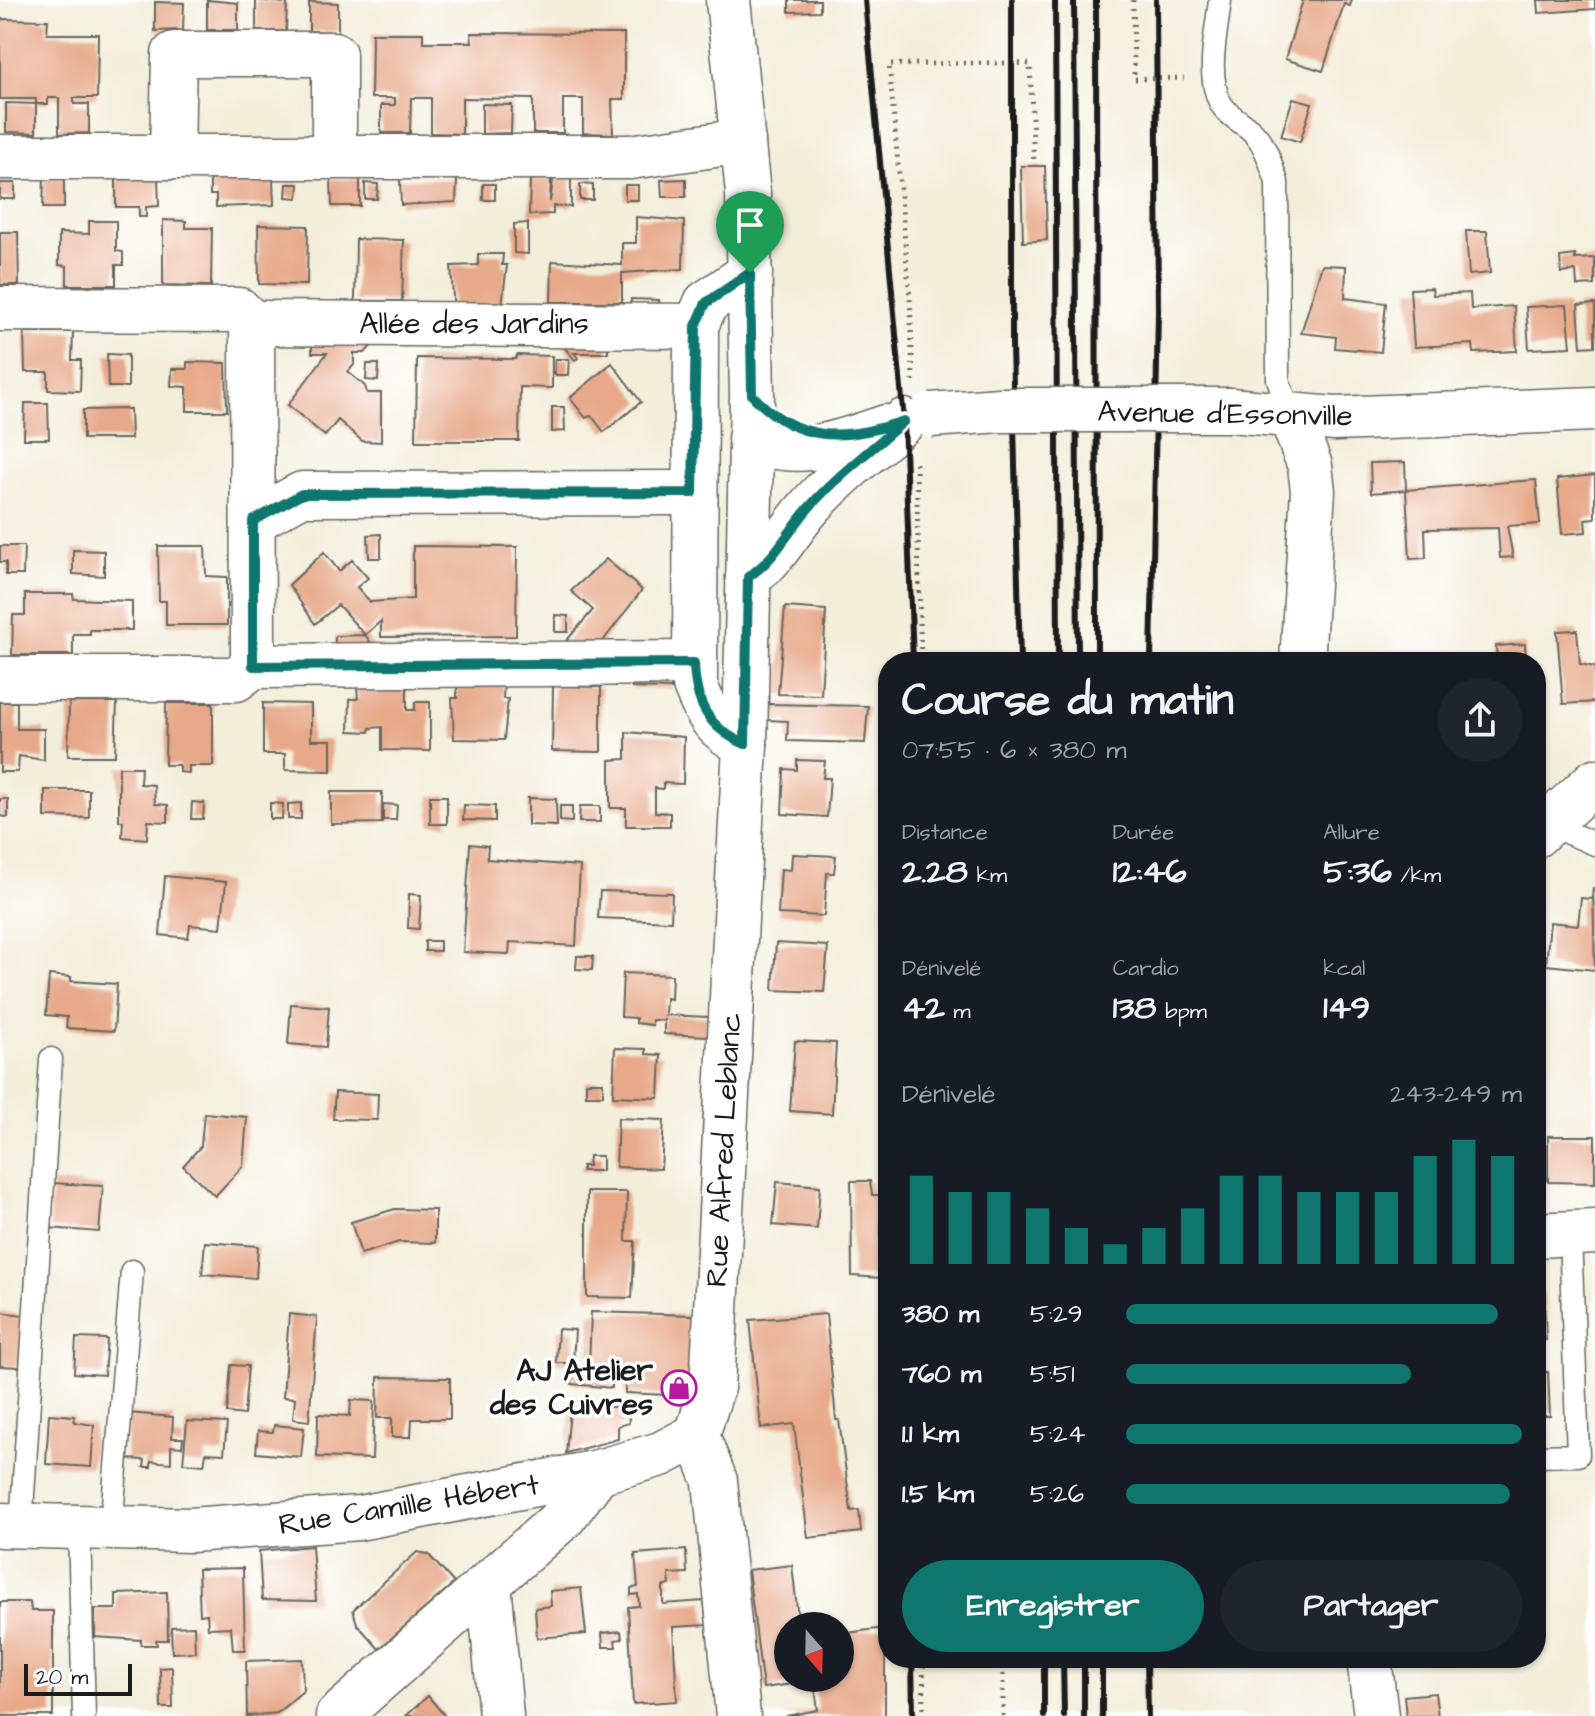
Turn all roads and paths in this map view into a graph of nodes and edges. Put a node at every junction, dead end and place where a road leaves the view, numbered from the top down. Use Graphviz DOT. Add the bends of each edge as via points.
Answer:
graph roads {
  1 [pos="728,0"];
  2 [pos="1133,0"];
  3 [pos="1220,0"];
  4 [pos="1213,78"];
  5 [pos="743,141"];
  6 [pos="334,156"];
  7 [pos="0,157"];
  8 [pos="172,157"];
  9 [pos="1034,166"];
  10 [pos="750,273"];
  11 [pos="0,309"];
  12 [pos="252,323"];
  13 [pos="696,326"];
  14 [pos="752,395"];
  15 [pos="1595,409"];
  16 [pos="1291,417"];
  17 [pos="916,418"];
  18 [pos="858,436"];
  19 [pos="750,439"];
  20 [pos="252,462"];
  21 [pos="693,493"];
  22 [pos="302,494"];
  23 [pos="253,521"];
  24 [pos="748,577"];
  25 [pos="921,652"];
  26 [pos="1303,652"];
  27 [pos="694,663"];
  28 [pos="253,666"];
  29 [pos="0,679"];
  30 [pos="745,744"];
  31 [pos="1595,781"];
  32 [pos="1546,826"];
  33 [pos="1546,831"];
  34 [pos="1595,844"];
  35 [pos="51,1059"];
  36 [pos="1567,1233"];
  37 [pos="132,1271"];
  38 [pos="697,1435"];
  39 [pos="1546,1456"];
  40 [pos="1586,1457"];
  41 [pos="598,1472"];
  42 [pos="10,1526"];
  43 [pos="95,1528"];
  44 [pos="489,1583"];
  45 [pos="923,1668"];
  46 [pos="1003,1668"];
  47 [pos="1370,1668"];
  48 [pos="84,1716"];
  49 [pos="338,1716"];
  50 [pos="501,1716"];
  51 [pos="738,1716"];
  52 [pos="924,1716"];
  53 [pos="1003,1716"];
  54 [pos="1376,1716"];
  1 -- 5 [label="street, Rue Alfred Leblanc"];
  2 -- 4 [label="path" via="1134,79"];
  3 -- 4 [label="lane"];
  4 -- 16 [label="lane" via="1222,105 1267,152 1277,182 1278,379"];
  5 -- 6 [label="street" via="630,157"];
  5 -- 10 [label="street, Rue Alfred Leblanc"];
  6 -- 8 [label="street"];
  6 -- 8 [label="street" via="334,54 174,54"];
  7 -- 8 [label="street"];
  9 -- 17 [label="path" via="1030,64 889,64"];
  10 -- 13 [label="street" via="706,303"];
  10 -- 14 [label="street, Rue Alfred Leblanc"];
  11 -- 12 [label="street" via="239,310"];
  12 -- 13 [label="street, Allée des Jardins"];
  12 -- 20 [label="street"];
  13 -- 21 [label="street"];
  14 -- 18 [label="street, Avenue d'Essonville" via="786,425"];
  14 -- 19 [label="street, Rue Alfred Leblanc"];
  15 -- 16 [label="street, Avenue d'Essonville"];
  16 -- 17 [label="street, Avenue d'Essonville, bridge" via="1230,410 1000,410"];
  16 -- 26 [label="street" via="1310,466 1313,491"];
  17 -- 18 [label="street, Avenue d'Essonville"];
  17 -- 24 [label="street" via="831,485 779,551"];
  17 -- 25 [label="path"];
  18 -- 19 [label="street, Avenue d'Essonville" via="832,446 779,450"];
  19 -- 24 [label="street, Rue Alfred Leblanc"];
  20 -- 22 [label="street"];
  20 -- 23 [label="street"];
  21 -- 22 [label="street"];
  21 -- 27 [label="street"];
  22 -- 23 [label="street"];
  23 -- 28 [label="street"];
  24 -- 30 [label="street, Rue Alfred Leblanc"];
  27 -- 28 [label="street"];
  27 -- 30 [label="street" via="704,711 722,734"];
  28 -- 29 [label="street" via="236,679"];
  30 -- 38 [label="street, Rue Alfred Leblanc" via="712,1388"];
  31 -- 32 [label="street"];
  33 -- 34 [label="lane"];
  35 -- 42 [label="lane, Rue Camille Hébert"];
  36 -- 40 [label="lane"];
  37 -- 43 [label="lane"];
  38 -- 41 [label="street, Rue Camille Hébert" via="661,1454"];
  38 -- 51 [label="street" via="715,1481"];
  39 -- 40 [label="lane"];
  41 -- 43 [label="street, Rue Camille Hébert" via="427,1507 307,1524"];
  41 -- 44 [label="street" via="564,1517"];
  42 -- 43 [label="street, Rue Camille Hébert"];
  43 -- 48 [label="lane"];
  44 -- 49 [label="street"];
  44 -- 50 [label="street"];
  45 -- 52 [label="path"];
  46 -- 53 [label="path"];
  47 -- 54 [label="street"];
}
